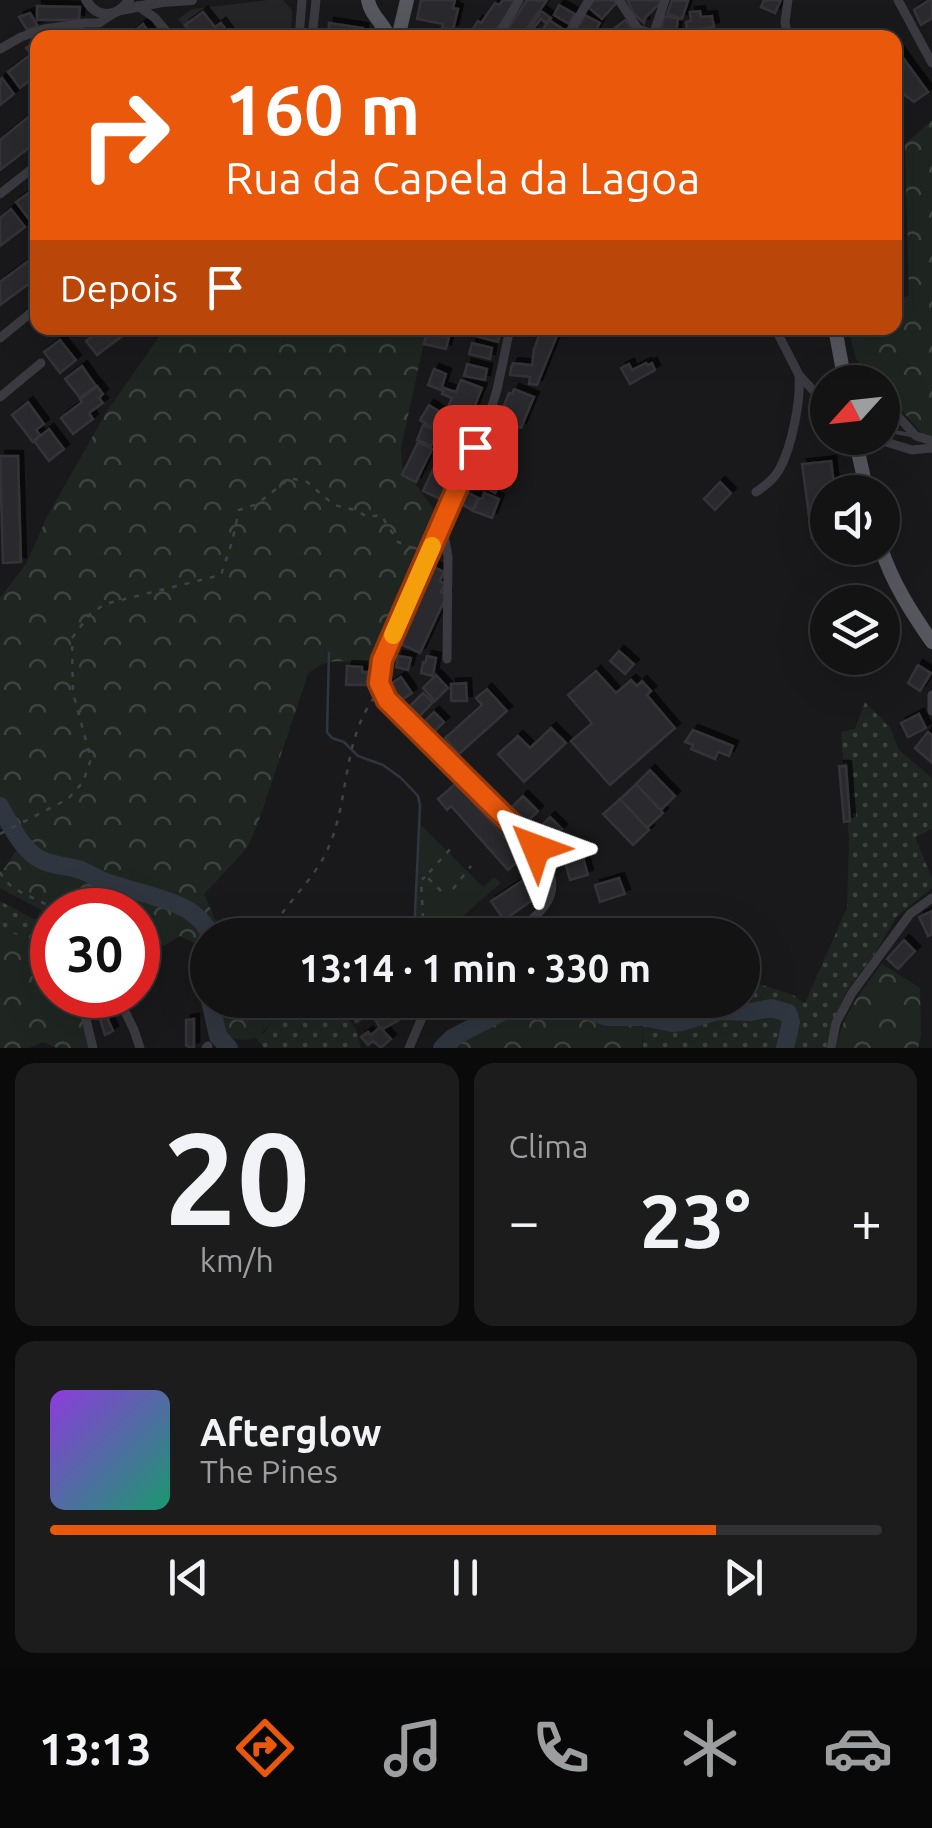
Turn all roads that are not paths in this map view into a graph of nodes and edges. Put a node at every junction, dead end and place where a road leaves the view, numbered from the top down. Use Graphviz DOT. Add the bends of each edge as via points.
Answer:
graph roads {
  1 [pos="86,0"];
  2 [pos="192,0"];
  3 [pos="302,0"];
  4 [pos="316,0"];
  5 [pos="519,0"];
  6 [pos="589,0"];
  7 [pos="619,0"];
  8 [pos="665,0"];
  9 [pos="788,0"];
  10 [pos="898,0"];
  11 [pos="158,1"];
  12 [pos="134,3"];
  13 [pos="406,5"];
  14 [pos="369,6"];
  15 [pos="96,12"];
  16 [pos="117,12"];
  17 [pos="85,23"];
  18 [pos="44,30"];
  19 [pos="165,30"];
  20 [pos="300,30"];
  21 [pos="313,30"];
  22 [pos="384,30"];
  23 [pos="400,30"];
  24 [pos="502,30"];
  25 [pos="571,30"];
  26 [pos="640,30"];
  27 [pos="654,30"];
  28 [pos="786,30"];
  29 [pos="30,34"];
  30 [pos="0,49"];
  31 [pos="932,64"];
  32 [pos="30,170"];
  33 [pos="0,194"];
  34 [pos="30,313"];
  35 [pos="2,332"];
  36 [pos="509,335"];
  37 [pos="778,335"];
  38 [pos="835,335"];
  39 [pos="41,363"];
  40 [pos="842,365"];
  41 [pos="798,375"];
  42 [pos="810,387"];
  43 [pos="0,396"];
  44 [pos="900,419"];
  45 [pos="900,432"];
  46 [pos="916,436"];
  47 [pos="932,445"];
  48 [pos="900,446"];
  49 [pos="756,492"];
  50 [pos="437,534"];
  51 [pos="887,565"];
  52 [pos="932,642"];
  53 [pos="447,659"];
  54 [pos="932,695"];
  55 [pos="932,711"];
  56 [pos="932,898"];
  57 [pos="534,918"];
  58 [pos="86,1018"];
  59 [pos="128,1018"];
  60 [pos="423,1018"];
  61 [pos="411,1044"];
  62 [pos="93,1048"];
  63 [pos="140,1048"];
  64 [pos="831,1048"];
  1 -- 15 [label="street"];
  2 -- 11 [label="street"];
  3 -- 20 [label="street"];
  4 -- 21 [label="street"];
  5 -- 24 [label="street"];
  6 -- 25 [label="street"];
  7 -- 26 [label="street"];
  8 -- 27 [label="street"];
  9 -- 28 [label="street"];
  10 -- 31 [label="street"];
  11 -- 12 [label="street"];
  12 -- 16 [label="street"];
  12 -- 19 [label="street"];
  13 -- 14 [label="main road" via="395,19 382,19"];
  13 -- 23 [label="main road"];
  14 -- 22 [label="main road"];
  15 -- 16 [label="street"];
  15 -- 17 [label="street"];
  16 -- 17 [label="street" via="99,24"];
  17 -- 18 [label="street"];
  29 -- 30 [label="street"];
  32 -- 33 [label="street"];
  34 -- 35 [label="street"];
  36 -- 50 [label="street" via="498,390"];
  37 -- 41 [label="street"];
  38 -- 40 [label="main road"];
  39 -- 43 [label="street"];
  41 -- 42 [label="street"];
  41 -- 49 [label="street" via="787,452"];
  44 -- 46 [label="street"];
  45 -- 46 [label="lane"];
  46 -- 47 [label="street"];
  47 -- 48 [label="street"];
  50 -- 53 [label="street" via="447,546"];
  50 -- 57 [label="street" via="382,660 381,690 536,848 552,889"];
  51 -- 52 [label="main road"];
  54 -- 55 [label="street"];
  56 -- 64 [label="street" via="910,914 852,993"];
  58 -- 62 [label="street"];
  59 -- 63 [label="street"];
  60 -- 61 [label="street"];
}
